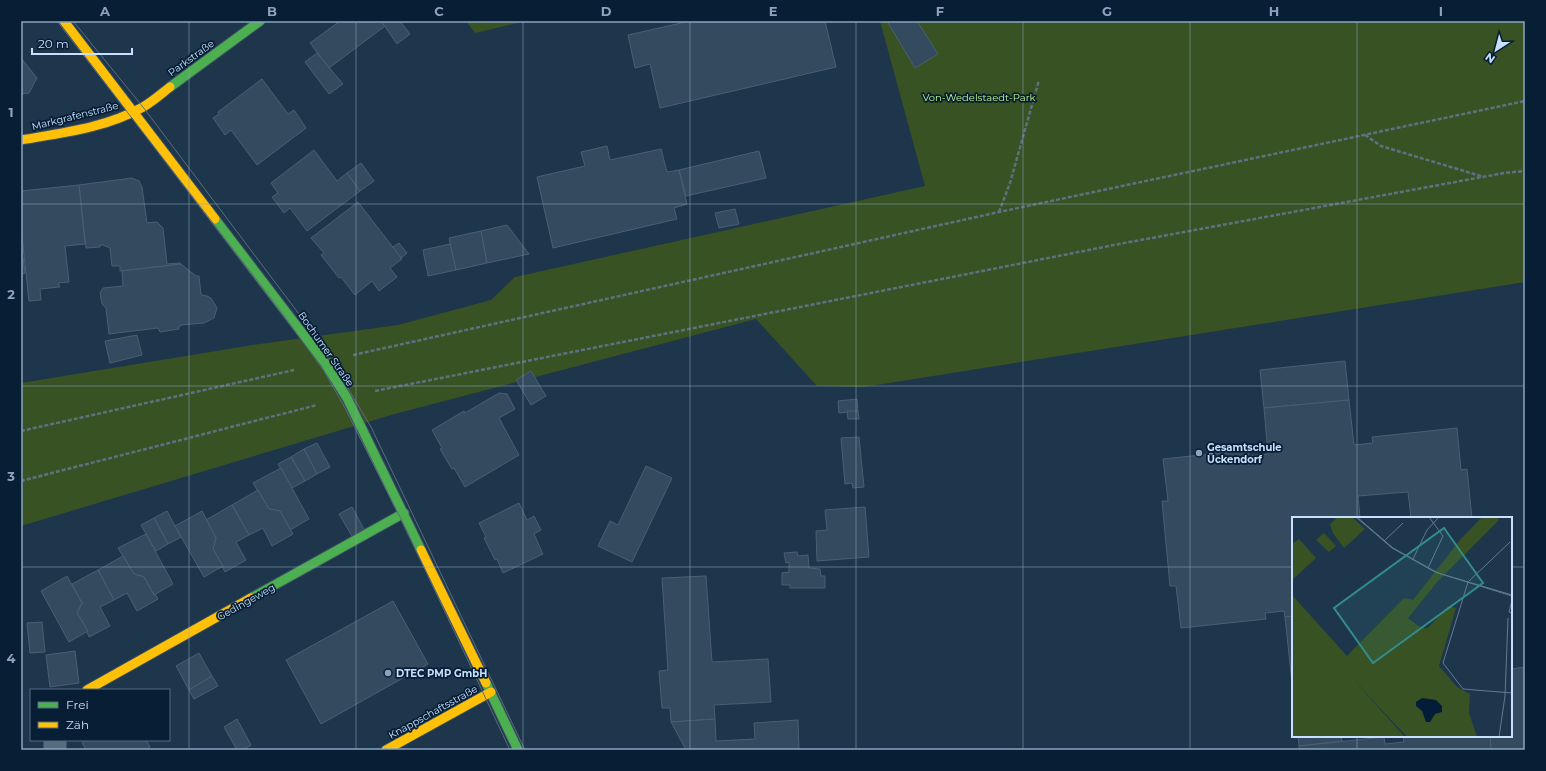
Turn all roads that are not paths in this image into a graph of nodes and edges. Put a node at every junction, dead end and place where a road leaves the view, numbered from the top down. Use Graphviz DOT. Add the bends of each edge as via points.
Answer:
graph roads {
  1 [pos="64,21"];
  2 [pos="260,21"];
  3 [pos="134,111"];
  4 [pos="21,140"];
  5 [pos="404,513"];
  6 [pos="90,689"];
  7 [pos="491,692"];
  8 [pos="386,750"];
  9 [pos="518,750"];
  1 -- 3 [label="main road, Bochumer Straße"];
  2 -- 3 [label="main road, Parkstraße"];
  3 -- 4 [label="main road, Markgrafenstraße" via="88,126"];
  3 -- 5 [label="main road, Bochumer Straße" via="325,364 346,398"];
  5 -- 6 [label="main road, Gedingeweg"];
  5 -- 7 [label="main road, Bochumer Straße"];
  7 -- 8 [label="main road, Knappschaftsstraße"];
  7 -- 9 [label="main road, Bochumer Straße"];
}
